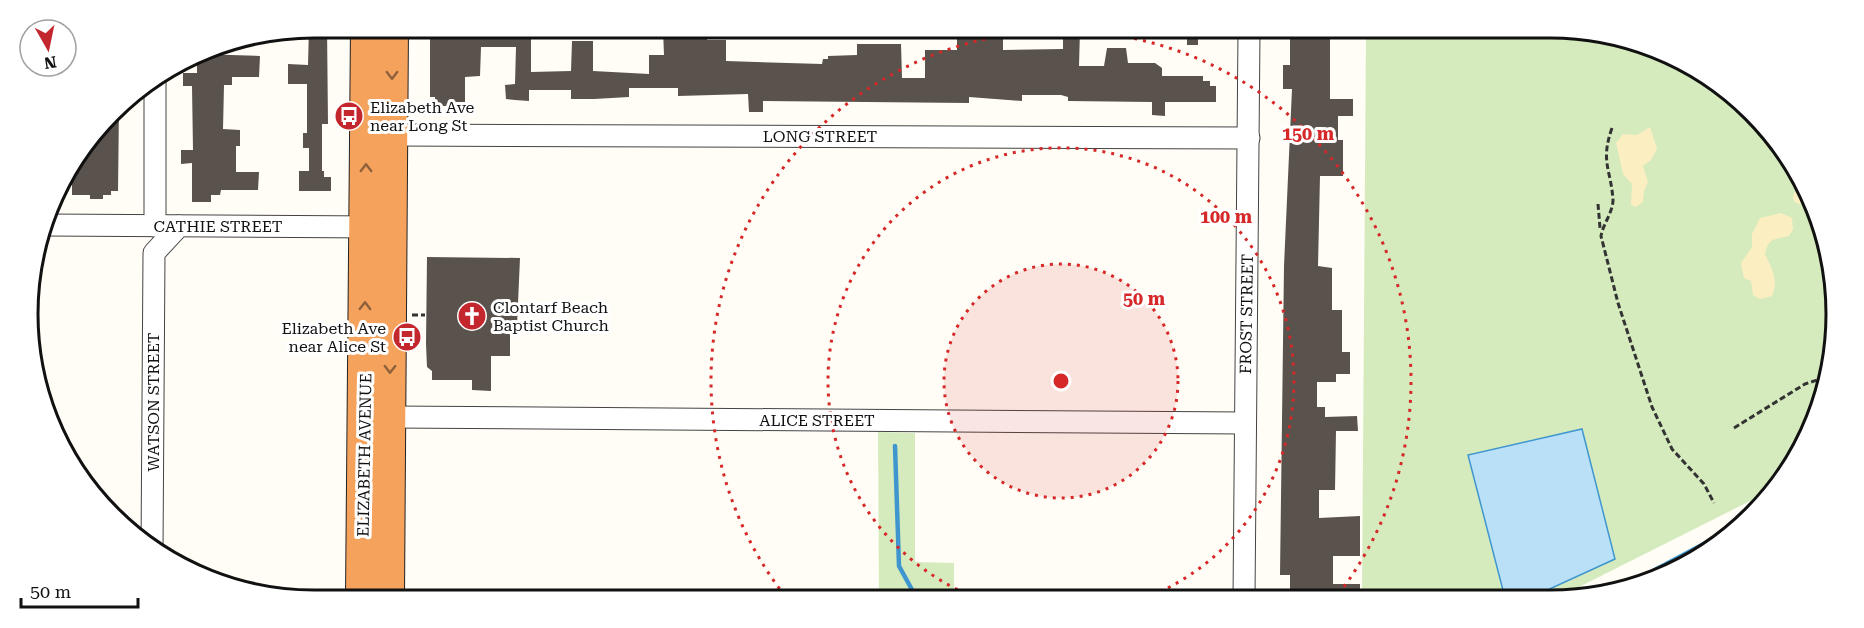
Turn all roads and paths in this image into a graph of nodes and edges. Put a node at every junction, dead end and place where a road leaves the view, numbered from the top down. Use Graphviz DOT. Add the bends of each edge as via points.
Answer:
graph roads {
  1 [pos="368,38"];
  2 [pos="392,38"];
  3 [pos="1249,38"];
  4 [pos="155,88"];
  5 [pos="1612,128"];
  6 [pos="392,135"];
  7 [pos="1249,138"];
  8 [pos="1598,204"];
  9 [pos="52,225"];
  10 [pos="131,225"];
  11 [pos="155,226"];
  12 [pos="178,226"];
  13 [pos="379,227"];
  14 [pos="1601,236"];
  15 [pos="154,253"];
  16 [pos="414,315"];
  17 [pos="425,315"];
  18 [pos="1818,380"];
  19 [pos="389,417"];
  20 [pos="1245,423"];
  21 [pos="1734,428"];
  22 [pos="1714,503"];
  23 [pos="152,538"];
  24 [pos="362,590"];
  25 [pos="388,590"];
  26 [pos="1244,590"];
  13 -- 1 [label="highway, ELIZABETH AVENUE, one-way"];
  2 -- 6 [label="highway, ELIZABETH AVENUE, one-way"];
  3 -- 7 [label="street, FROST STREET"];
  4 -- 11 [label="street"];
  5 -- 14 [label="path" via="1606,143 1605,164 1613,202"];
  6 -- 7 [label="street, LONG STREET"];
  6 -- 13 [label="highway, ELIZABETH AVENUE"];
  7 -- 20 [label="street, FROST STREET"];
  8 -- 14 [label="path"];
  9 -- 10 [label="street, CATHIE STREET"];
  10 -- 11 [label="street, CATHIE STREET"];
  10 -- 15 [label="street"];
  11 -- 12 [label="street, CATHIE STREET"];
  12 -- 13 [label="street, CATHIE STREET"];
  12 -- 15 [label="street"];
  13 -- 19 [label="highway, ELIZABETH AVENUE, one-way"];
  24 -- 13 [label="highway, ELIZABETH AVENUE, one-way"];
  14 -- 22 [label="path" via="1652,407 1672,449 1704,484"];
  15 -- 23 [label="street, WATSON STREET"];
  16 -- 17 [label="path"];
  18 -- 21 [label="path"];
  19 -- 20 [label="street, ALICE STREET"];
  19 -- 25 [label="highway, ELIZABETH AVENUE"];
  20 -- 26 [label="street, FROST STREET"];
}
